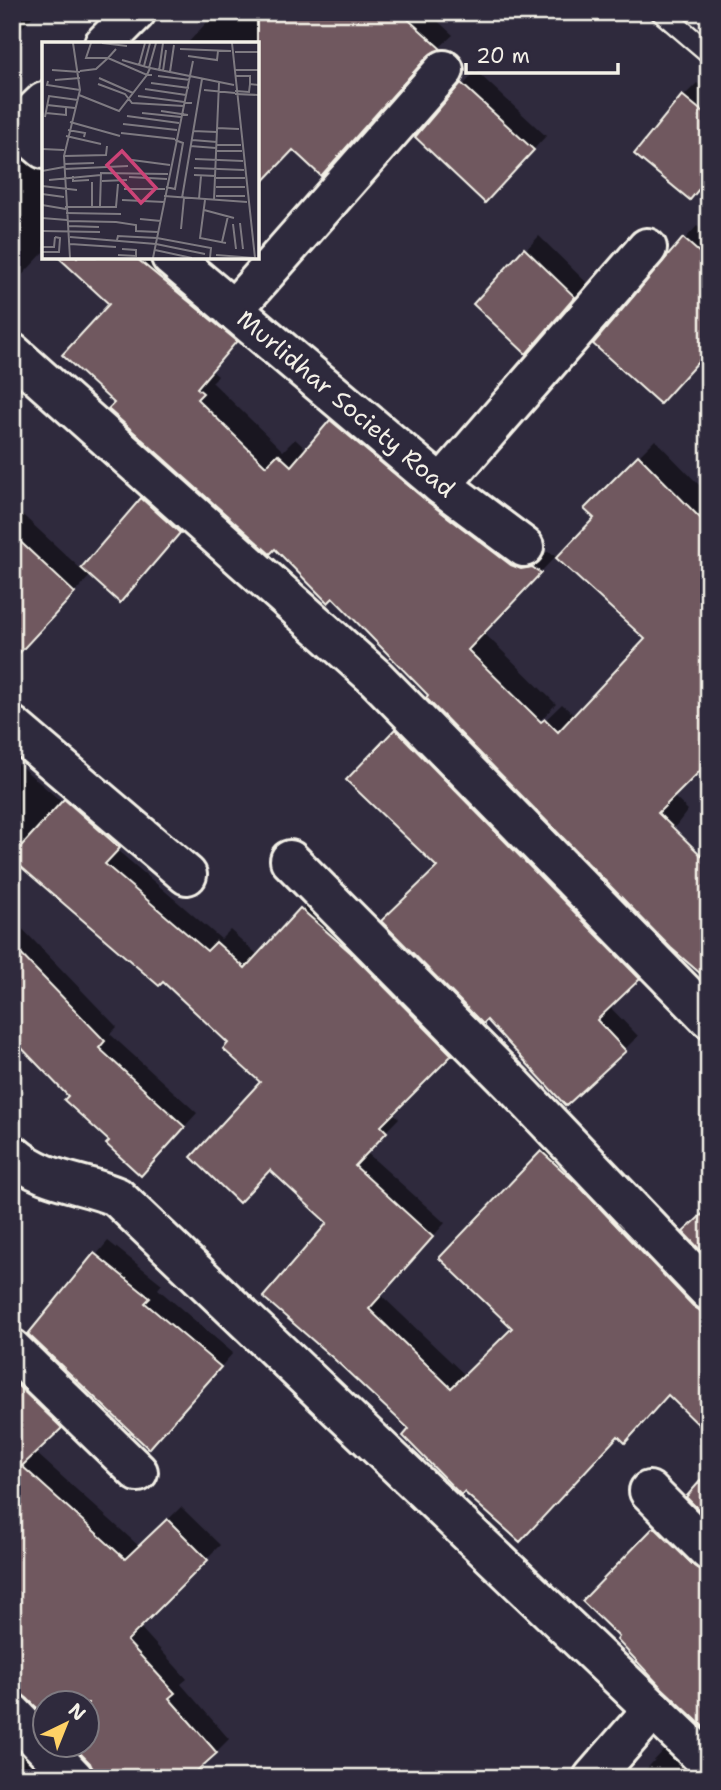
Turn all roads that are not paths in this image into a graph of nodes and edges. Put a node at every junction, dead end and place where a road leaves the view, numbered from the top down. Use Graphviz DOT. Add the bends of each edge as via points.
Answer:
graph roads {
  1 [pos="136,12"];
  2 [pos="662,12"];
  3 [pos="106,42"];
  4 [pos="709,53"];
  5 [pos="444,70"];
  6 [pos="648,248"];
  7 [pos="174,259"];
  8 [pos="233,310"];
  9 [pos="12,353"];
  10 [pos="441,485"];
  11 [pos="524,547"];
  12 [pos="12,726"];
  13 [pos="290,860"];
  14 [pos="187,875"];
  15 [pos="709,1018"];
  16 [pos="12,1154"];
  17 [pos="709,1292"];
  18 [pos="12,1349"];
  19 [pos="138,1472"];
  20 [pos="649,1491"];
  21 [pos="709,1551"];
  22 [pos="653,1709"];
  23 [pos="12,1713"];
  24 [pos="709,1763"];
  25 [pos="74,1778"];
  26 [pos="593,1778"];
  1 -- 3 [label="street"];
  2 -- 4 [label="lane"];
  5 -- 8 [label="street"];
  6 -- 10 [label="street"];
  7 -- 8 [label="street, Murlidhar Society Road"];
  8 -- 10 [label="street, Murlidhar Society Road"];
  9 -- 15 [label="street" via="376,678"];
  10 -- 11 [label="street, Murlidhar Society Road"];
  12 -- 14 [label="street"];
  13 -- 17 [label="street"];
  16 -- 22 [label="street" via="49,1178 117,1197"];
  18 -- 19 [label="street"];
  20 -- 21 [label="street"];
  22 -- 24 [label="street"];
  22 -- 26 [label="street"];
  23 -- 25 [label="street"];
}
